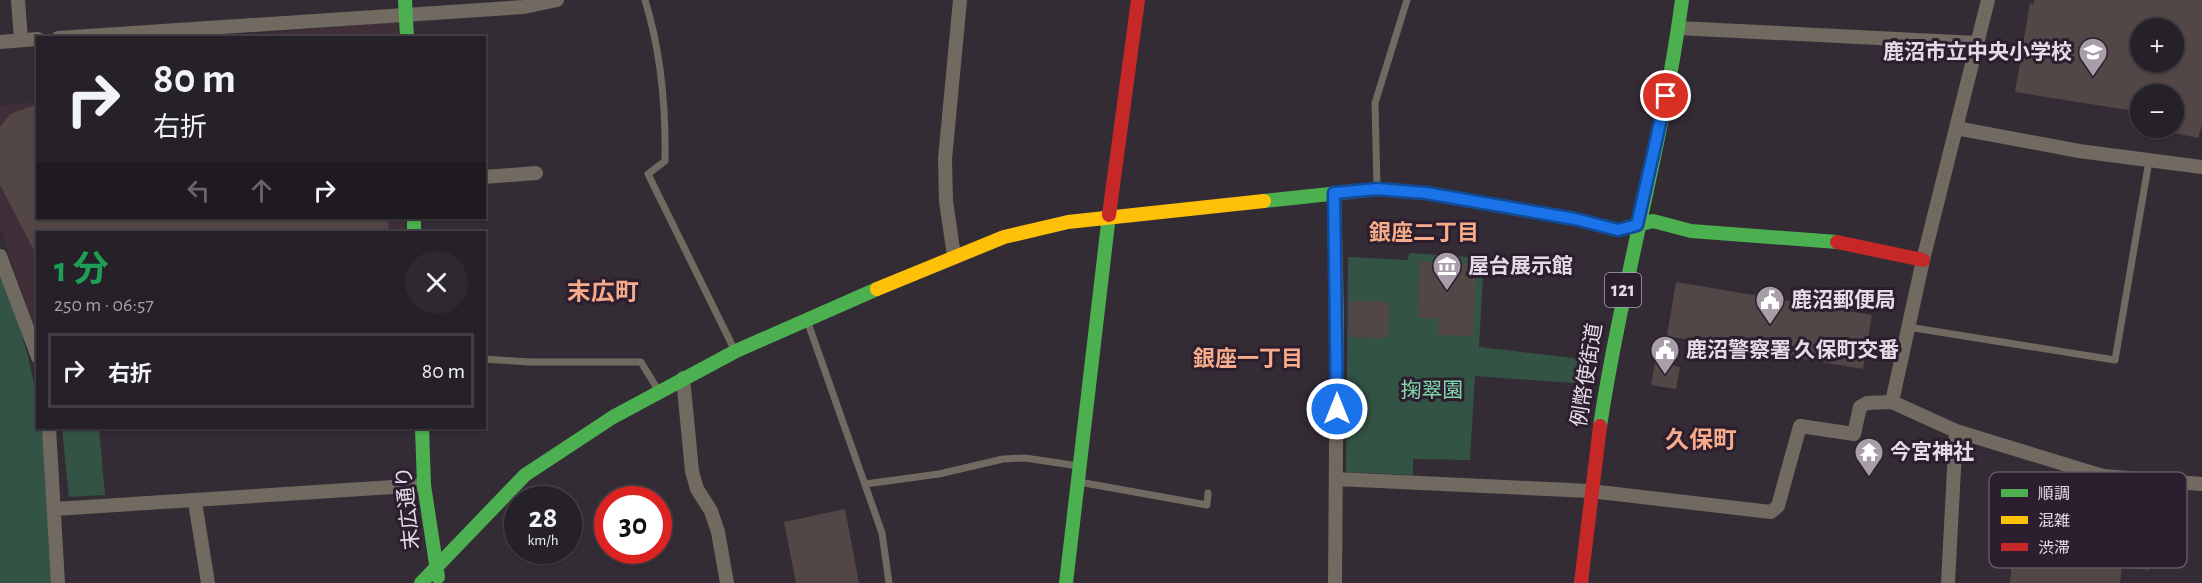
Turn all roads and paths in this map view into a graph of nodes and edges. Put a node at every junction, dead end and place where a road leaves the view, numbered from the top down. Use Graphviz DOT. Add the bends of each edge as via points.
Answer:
graph roads {
  1 [pos="18,0"];
  2 [pos="557,0"];
  3 [pos="645,0"];
  4 [pos="960,0"];
  5 [pos="1138,0"];
  6 [pos="1407,0"];
  7 [pos="1682,0"];
  8 [pos="1988,0"];
  9 [pos="405,7"];
  10 [pos="1678,28"];
  11 [pos="80,36"];
  12 [pos="406,36"];
  13 [pos="36,39"];
  14 [pos="21,40"];
  15 [pos="0,42"];
  16 [pos="1977,43"];
  17 [pos="1956,128"];
  18 [pos="2149,162"];
  19 [pos="2202,167"];
  20 [pos="536,174"];
  21 [pos="486,177"];
  22 [pos="1377,189"];
  23 [pos="1334,193"];
  24 [pos="1110,216"];
  25 [pos="1637,225"];
  26 [pos="0,256"];
  27 [pos="954,256"];
  28 [pos="1923,260"];
  29 [pos="807,320"];
  30 [pos="1908,327"];
  31 [pos="735,351"];
  32 [pos="36,352"];
  33 [pos="486,359"];
  34 [pos="683,378"];
  35 [pos="659,392"];
  36 [pos="1892,402"];
  37 [pos="49,429"];
  38 [pos="422,429"];
  39 [pos="1956,431"];
  40 [pos="1081,466"];
  41 [pos="2090,472"];
  42 [pos="1337,479"];
  43 [pos="1079,482"];
  44 [pos="2187,483"];
  45 [pos="865,484"];
  46 [pos="2202,484"];
  47 [pos="424,485"];
  48 [pos="1590,491"];
  49 [pos="1208,493"];
  50 [pos="195,502"];
  51 [pos="55,509"];
  52 [pos="436,568"];
  53 [pos="58,583"];
  54 [pos="208,583"];
  55 [pos="421,583"];
  56 [pos="439,583"];
  57 [pos="727,583"];
  58 [pos="889,583"];
  59 [pos="1066,583"];
  60 [pos="1335,583"];
  61 [pos="1581,583"];
  62 [pos="1948,583"];
  1 -- 14 [label="street"];
  2 -- 9 [label="street" via="524,7"];
  3 -- 31 [label="lane" via="653,26 666,115 665,161 648,174"];
  4 -- 27 [label="street" via="945,159"];
  5 -- 24 [label="main road"];
  6 -- 22 [label="lane" via="1375,103"];
  7 -- 10 [label="main road, 例幣使街道 / 121"];
  8 -- 16 [label="street"];
  9 -- 11 [label="street"];
  9 -- 12 [label="main road"];
  10 -- 16 [label="street"];
  10 -- 25 [label="main road, 例幣使街道 / 121"];
  13 -- 14 [label="street"];
  14 -- 15 [label="street"];
  16 -- 17 [label="street"];
  17 -- 18 [label="street"];
  17 -- 28 [label="street"];
  18 -- 19 [label="street"];
  18 -- 30 [label="lane" via="2115,360"];
  20 -- 21 [label="street"];
  22 -- 23 [label="main road"];
  22 -- 25 [label="main road" via="1426,193 1618,230"];
  23 -- 24 [label="main road"];
  23 -- 42 [label="street"];
  24 -- 27 [label="main road" via="1004,237"];
  24 -- 40 [label="main road"];
  25 -- 28 [label="main road" via="1653,221 1691,231 1824,239"];
  25 -- 48 [label="main road, 例幣使街道 / 121" via="1616,322"];
  26 -- 32 [label="street"];
  27 -- 29 [label="main road"];
  28 -- 30 [label="street"];
  29 -- 31 [label="main road"];
  29 -- 45 [label="lane"];
  30 -- 36 [label="street"];
  31 -- 34 [label="main road"];
  33 -- 35 [label="lane" via="641,362"];
  34 -- 35 [label="main road"];
  34 -- 57 [label="street" via="692,471 718,532"];
  35 -- 52 [label="main road" via="525,475"];
  36 -- 39 [label="street"];
  36 -- 48 [label="street" via="1860,406 1854,434 1800,426 1778,506 1771,512"];
  37 -- 51 [label="street"];
  38 -- 47 [label="main road, 末広通り"];
  39 -- 41 [label="street"];
  39 -- 62 [label="street"];
  40 -- 43 [label="main road"];
  40 -- 45 [label="lane" via="1003,459 939,474"];
  42 -- 48 [label="street"];
  42 -- 60 [label="street"];
  43 -- 49 [label="lane" via="1207,505"];
  43 -- 59 [label="main road"];
  44 -- 46 [label="street"];
  45 -- 58 [label="lane" via="882,533"];
  47 -- 50 [label="street"];
  47 -- 52 [label="main road, 末広通り"];
  48 -- 61 [label="main road, 例幣使街道 / 121"];
  50 -- 51 [label="street"];
  50 -- 54 [label="street"];
  51 -- 53 [label="street"];
  52 -- 55 [label="main road"];
  52 -- 56 [label="main road, 末広通り"];
}
